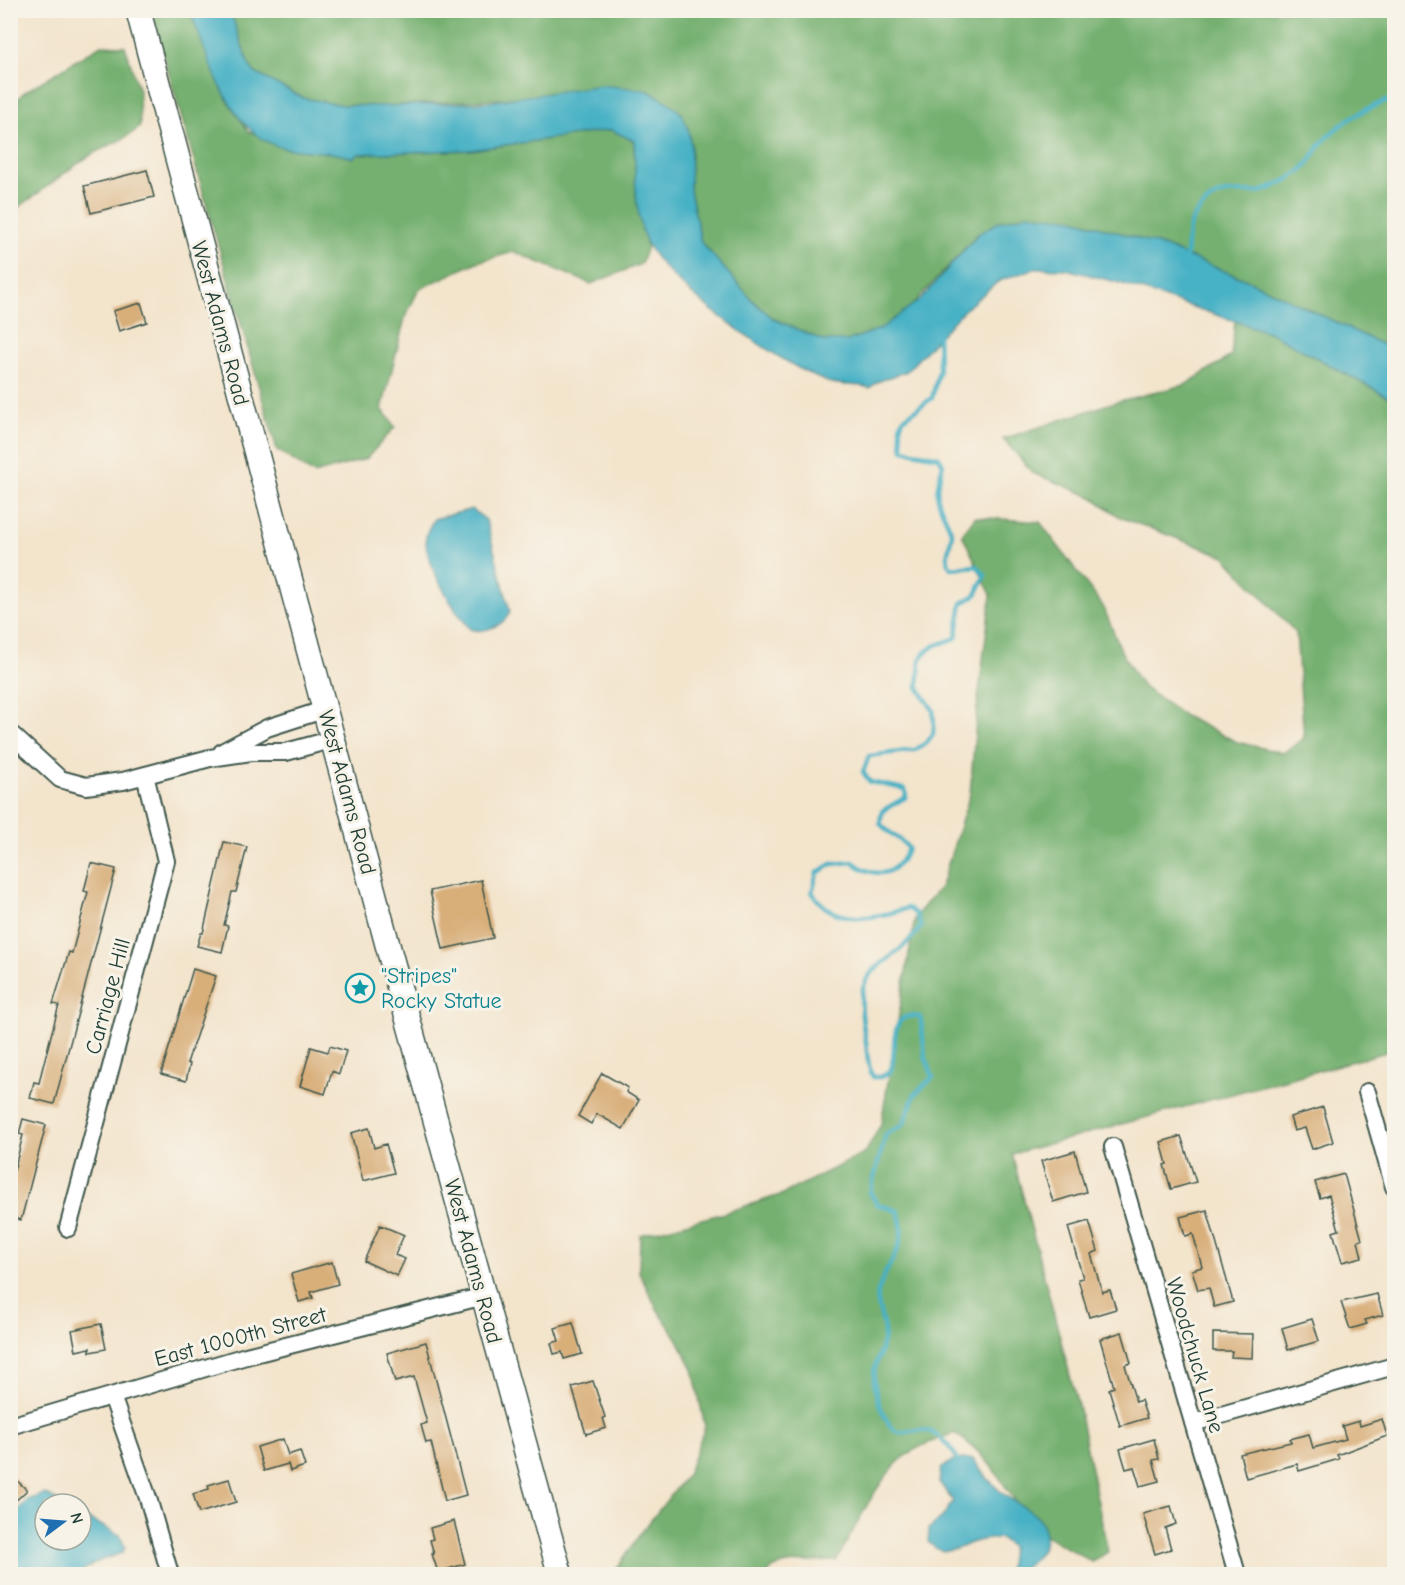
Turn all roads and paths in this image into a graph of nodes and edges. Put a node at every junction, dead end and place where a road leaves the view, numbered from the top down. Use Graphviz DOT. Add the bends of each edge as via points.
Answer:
graph roads {
  1 [pos="138,10"];
  2 [pos="326,709"];
  3 [pos="10,733"];
  4 [pos="334,739"];
  5 [pos="210,758"];
  6 [pos="146,775"];
  7 [pos="1367,1092"];
  8 [pos="1113,1148"];
  9 [pos="1395,1187"];
  10 [pos="68,1228"];
  11 [pos="484,1296"];
  12 [pos="1395,1366"];
  13 [pos="111,1396"];
  14 [pos="1193,1423"];
  15 [pos="10,1426"];
  16 [pos="560,1574"];
  17 [pos="170,1575"];
  18 [pos="1237,1575"];
  1 -- 2 [label="street, West Adams Road"];
  2 -- 4 [label="street, West Adams Road"];
  2 -- 5 [label="street" via="267,728"];
  3 -- 6 [label="street" via="54,774 72,784 96,786"];
  4 -- 5 [label="street" via="286,752"];
  4 -- 11 [label="street, West Adams Road"];
  5 -- 6 [label="street"];
  6 -- 10 [label="street, Carriage Hill" via="166,861"];
  7 -- 9 [label="street"];
  8 -- 14 [label="street, Woodchuck Lane"];
  11 -- 13 [label="street, East 1000th Street" via="246,1356"];
  11 -- 16 [label="street, West Adams Road"];
  12 -- 14 [label="street"];
  13 -- 15 [label="street, East 1000th Street"];
  13 -- 17 [label="street" via="148,1498"];
  14 -- 18 [label="street, Woodchuck Lane"];
}
